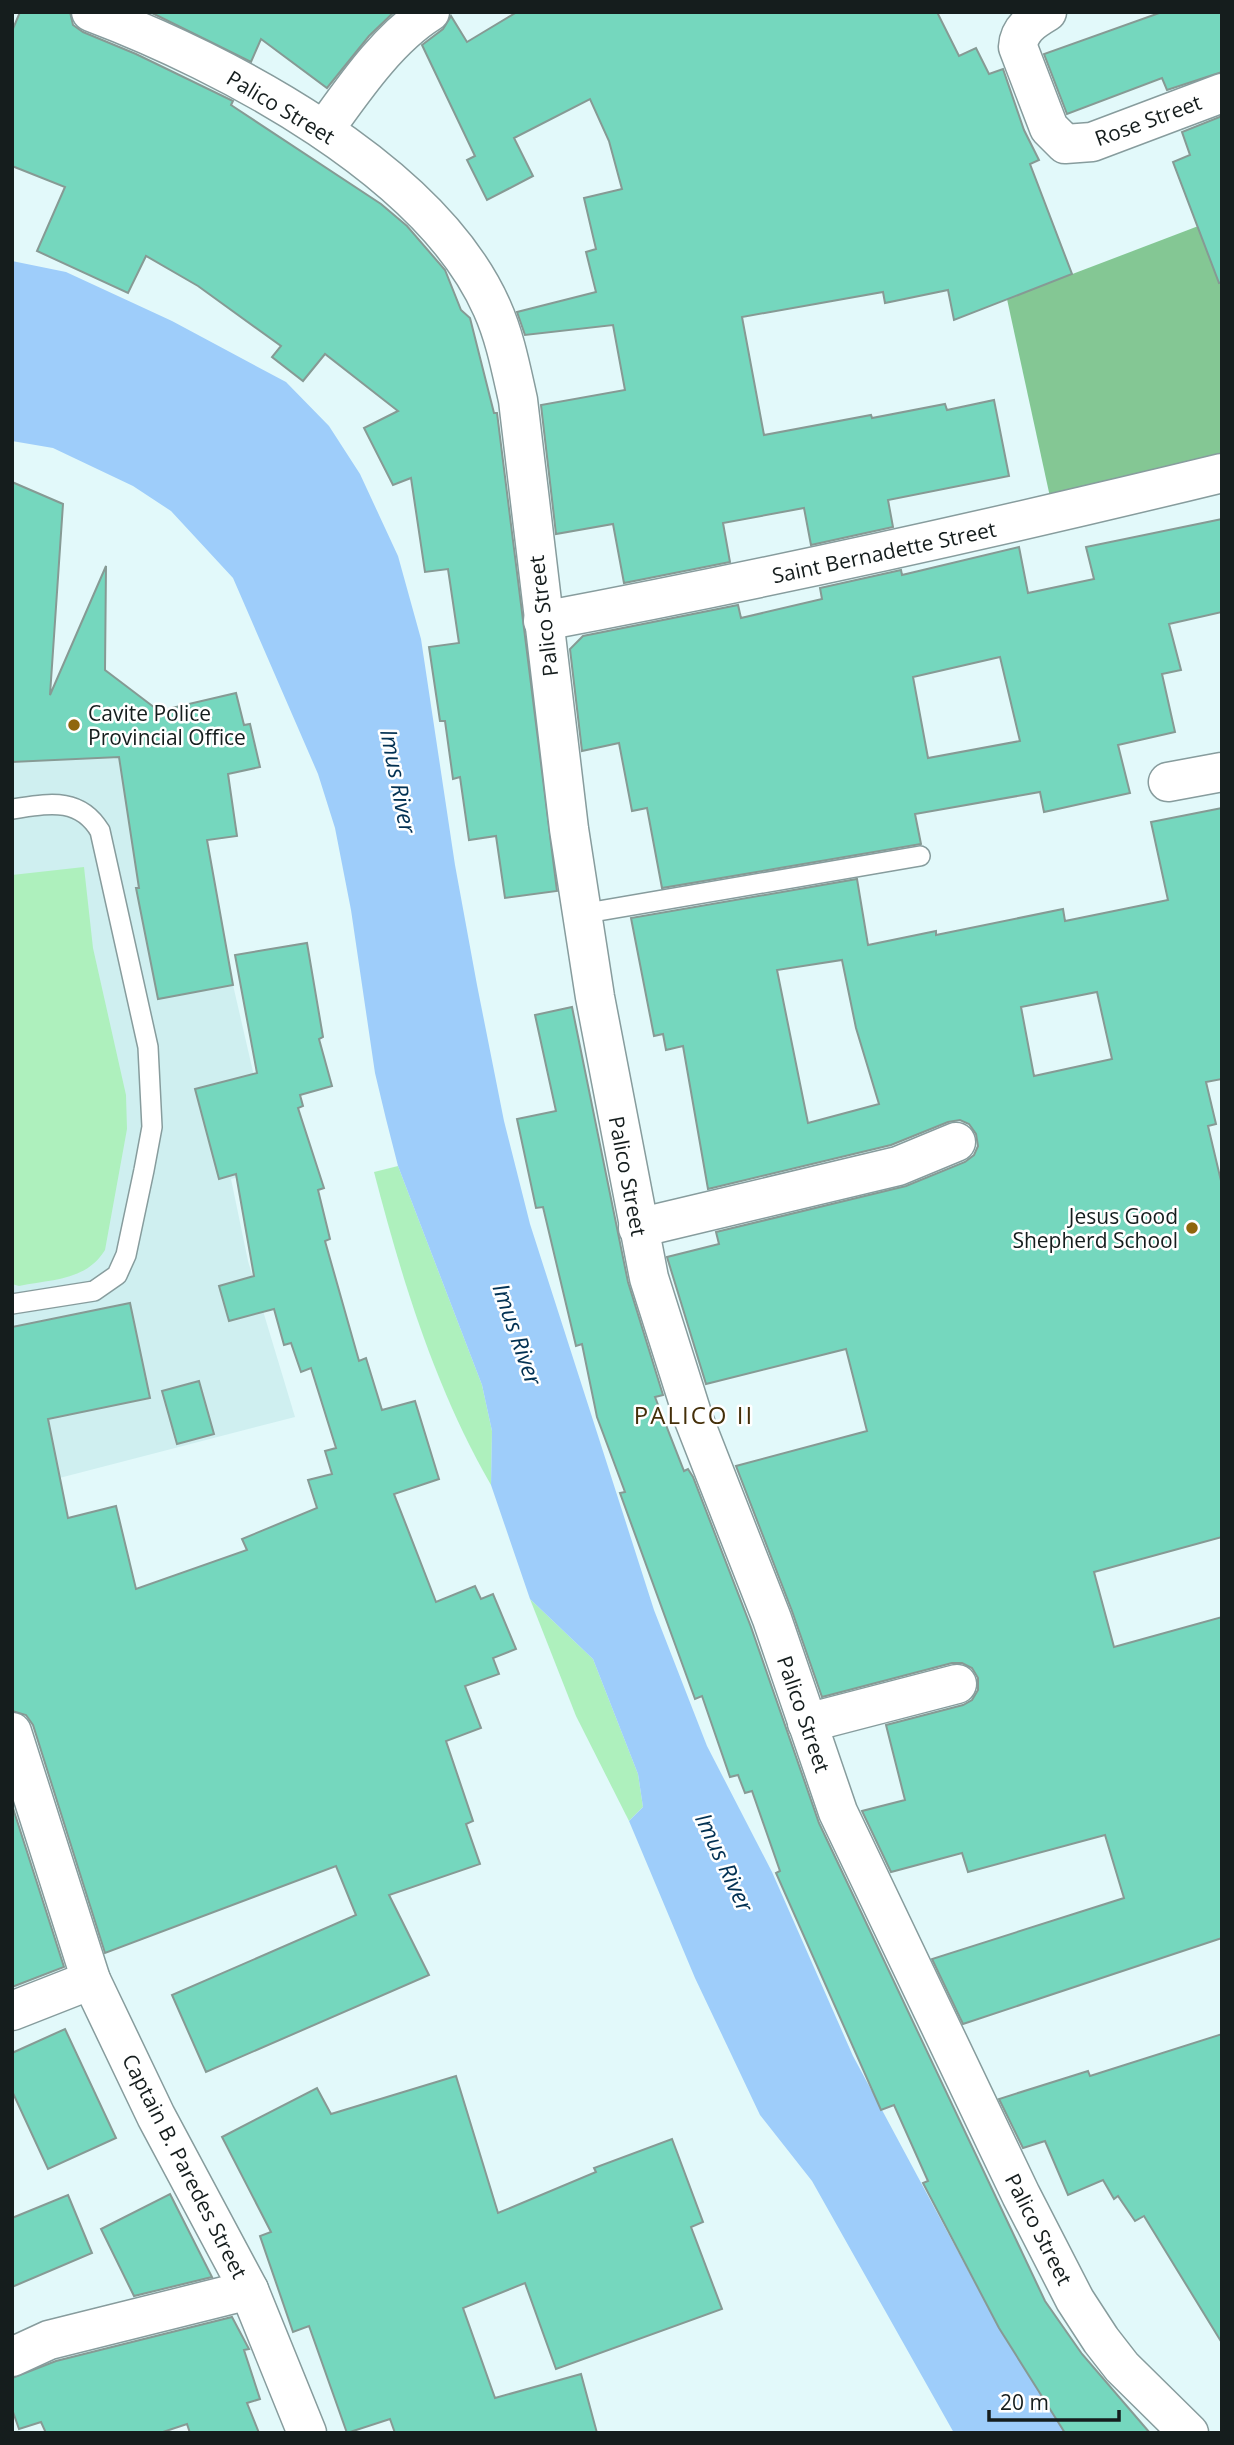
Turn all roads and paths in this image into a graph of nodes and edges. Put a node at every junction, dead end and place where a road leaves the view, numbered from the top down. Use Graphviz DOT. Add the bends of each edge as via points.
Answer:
graph roads {
  1 [pos="91,12"];
  2 [pos="430,12"];
  3 [pos="1047,12"];
  4 [pos="1222,93"];
  5 [pos="324,130"];
  6 [pos="1222,473"];
  7 [pos="543,621"];
  8 [pos="1222,772"];
  9 [pos="1168,782"];
  10 [pos="12,809"];
  11 [pos="920,856"];
  12 [pos="581,914"];
  13 [pos="956,1142"];
  14 [pos="638,1228"];
  15 [pos="12,1304"];
  16 [pos="957,1684"];
  17 [pos="807,1723"];
  18 [pos="12,1732"];
  19 [pos="91,1980"];
  20 [pos="12,2011"];
  21 [pos="249,2290"];
  22 [pos="12,2357"];
  23 [pos="307,2433"];
  24 [pos="1189,2433"];
  1 -- 5 [label="street, Palico Street" via="258,89"];
  2 -- 5 [label="street" via="414,22"];
  3 -- 4 [label="street, Rose Street" via="1024,29 1018,47 1048,128 1065,144 1092,142"];
  5 -- 7 [label="street, Palico Street" via="388,179 438,228 492,307 518,400"];
  6 -- 7 [label="street, Saint Bernadette Street" via="730,586"];
  7 -- 12 [label="street, Palico Street"];
  8 -- 9 [label="street"];
  10 -- 15 [label="lane" via="58,803 71,806 93,819 100,831 148,1047 152,1089 152,1127 144,1170 126,1255 117,1275 94,1291"];
  11 -- 12 [label="lane"];
  12 -- 14 [label="street, Palico Street"];
  13 -- 14 [label="street" via="898,1166"];
  14 -- 17 [label="street, Palico Street" via="660,1316 694,1420 772,1619"];
  16 -- 17 [label="street"];
  17 -- 24 [label="street, Palico Street" via="838,1812 1051,2256 1122,2367"];
  18 -- 19 [label="street, Captain B. Paredes Street"];
  19 -- 20 [label="street"];
  19 -- 21 [label="street, Captain B. Paredes Street" via="156,2116"];
  21 -- 22 [label="street" via="61,2336"];
  21 -- 23 [label="street, Captain B. Paredes Street"];
}
